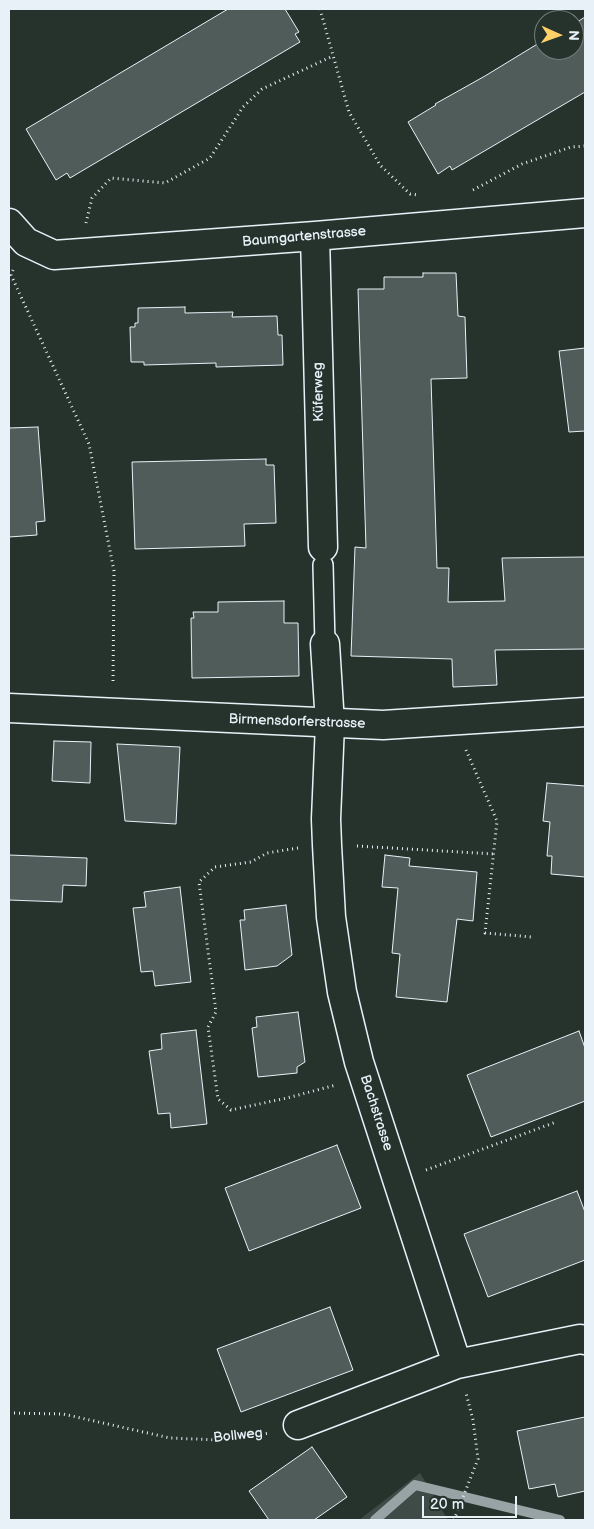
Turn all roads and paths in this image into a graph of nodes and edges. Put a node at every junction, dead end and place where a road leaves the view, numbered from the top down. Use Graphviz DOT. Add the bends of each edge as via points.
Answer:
graph roads {
  1 [pos="320,9"];
  2 [pos="333,56"];
  3 [pos="585,146"];
  4 [pos="467,194"];
  5 [pos="427,197"];
  6 [pos="585,213"];
  7 [pos="18,233"];
  8 [pos="315,236"];
  9 [pos="78,254"];
  10 [pos="323,556"];
  11 [pos="325,644"];
  12 [pos="113,691"];
  13 [pos="9,708"];
  14 [pos="585,712"];
  15 [pos="330,724"];
  16 [pos="462,742"];
  17 [pos="327,845"];
  18 [pos="282,850"];
  19 [pos="494,854"];
  20 [pos="532,937"];
  21 [pos="364,1078"];
  22 [pos="556,1122"];
  23 [pos="398,1181"];
  24 [pos="585,1340"];
  25 [pos="457,1364"];
  26 [pos="9,1413"];
  27 [pos="298,1425"];
  28 [pos="454,1519"];
  1 -- 2 [label="path"];
  2 -- 5 [label="path" via="349,112 380,165 410,194"];
  2 -- 9 [label="path" via="262,89 243,106 210,158 165,183 111,178 92,198"];
  3 -- 4 [label="path" via="571,146 522,164"];
  6 -- 8 [label="street, Baumgartenstrasse"];
  7 -- 9 [label="street, Baumgartenstrasse" via="54,255"];
  7 -- 12 [label="path" via="11,275 89,444 114,571"];
  8 -- 9 [label="street, Baumgartenstrasse"];
  8 -- 10 [label="street, Küferweg"];
  10 -- 11 [label="lane, Küferweg"];
  11 -- 15 [label="street, Küferweg"];
  13 -- 15 [label="street, Birmensdorferstrasse"];
  14 -- 15 [label="street, Birmensdorferstrasse" via="383,725"];
  15 -- 17 [label="street, Bachstrasse"];
  16 -- 19 [label="path" via="497,821"];
  17 -- 19 [label="path"];
  17 -- 21 [label="street, Bachstrasse" via="331,917 342,992"];
  18 -- 21 [label="path" via="267,853 251,862 215,867 199,882 216,1012 208,1026 218,1099 231,1110"];
  19 -- 20 [label="path" via="486,933"];
  21 -- 23 [label="street, Bachstrasse"];
  22 -- 23 [label="path"];
  23 -- 25 [label="street, Bachstrasse"];
  24 -- 25 [label="street"];
  25 -- 27 [label="street"];
  25 -- 28 [label="path" via="473,1420 478,1459"];
  26 -- 27 [label="path, Bollweg" via="64,1414 170,1438 220,1440 267,1434"];
}
